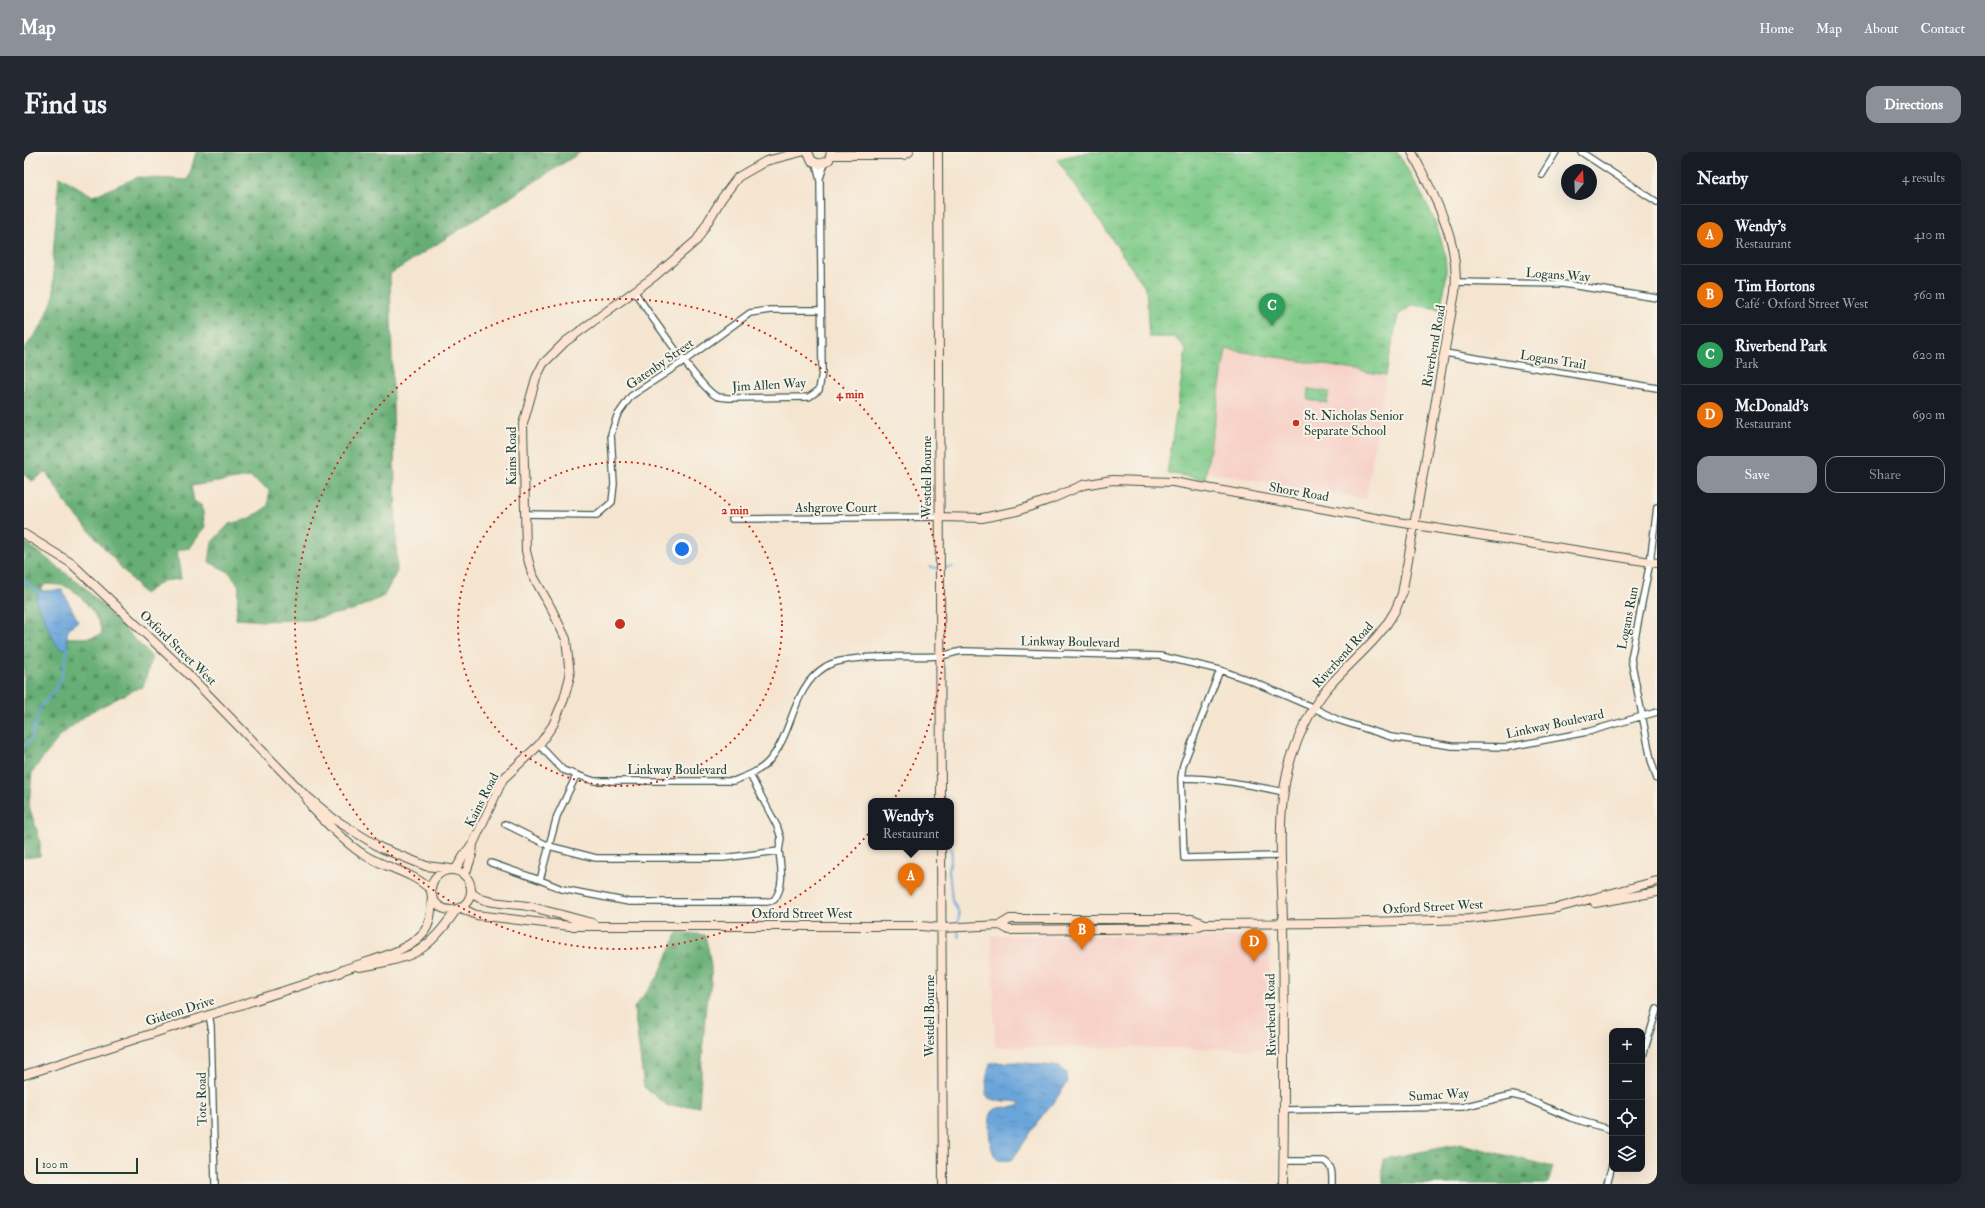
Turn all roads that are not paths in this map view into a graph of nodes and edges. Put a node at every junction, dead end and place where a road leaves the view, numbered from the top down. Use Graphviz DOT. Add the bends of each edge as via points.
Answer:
graph roads {
  1 [pos="801,152"];
  2 [pos="909,152"];
  3 [pos="938,152"];
  4 [pos="1412,152"];
  5 [pos="1556,152"];
  6 [pos="1580,152"];
  7 [pos="831,154"];
  8 [pos="792,155"];
  9 [pos="811,158"];
  10 [pos="825,163"];
  11 [pos="1542,175"];
  12 [pos="820,181"];
  13 [pos="1657,202"];
  14 [pos="1456,282"];
  15 [pos="634,291"];
  16 [pos="1657,298"];
  17 [pos="820,310"];
  18 [pos="1445,353"];
  19 [pos="684,361"];
  20 [pos="1657,388"];
  21 [pos="1657,507"];
  22 [pos="524,514"];
  23 [pos="940,517"];
  24 [pos="732,519"];
  25 [pos="1415,525"];
  26 [pos="24,534"];
  27 [pos="1653,562"];
  28 [pos="941,656"];
  29 [pos="1220,670"];
  30 [pos="1314,708"];
  31 [pos="1657,712"];
  32 [pos="1642,715"];
  33 [pos="539,745"];
  34 [pos="750,775"];
  35 [pos="576,776"];
  36 [pos="1181,778"];
  37 [pos="1657,779"];
  38 [pos="1284,792"];
  39 [pos="303,793"];
  40 [pos="941,798"];
  41 [pos="505,824"];
  42 [pos="473,844"];
  43 [pos="549,846"];
  44 [pos="941,850"];
  45 [pos="779,851"];
  46 [pos="1281,856"];
  47 [pos="491,863"];
  48 [pos="453,870"];
  49 [pos="465,875"];
  50 [pos="540,880"];
  51 [pos="1657,881"];
  52 [pos="1657,892"];
  53 [pos="432,893"];
  54 [pos="472,893"];
  55 [pos="1556,908"];
  56 [pos="458,909"];
  57 [pos="1283,924"];
  58 [pos="604,926"];
  59 [pos="942,928"];
  60 [pos="343,970"];
  61 [pos="1657,1009"];
  62 [pos="209,1014"];
  63 [pos="1645,1049"];
  64 [pos="24,1075"];
  65 [pos="1284,1110"];
  66 [pos="1609,1129"];
  67 [pos="1284,1161"];
  68 [pos="1610,1172"];
  69 [pos="215,1184"];
  70 [pos="944,1184"];
  71 [pos="1283,1184"];
  72 [pos="1332,1184"];
  73 [pos="1607,1184"];
  1 -- 8 [label="street, Kains Road"];
  2 -- 7 [label="street" via="904,155"];
  3 -- 23 [label="street, Westdel Bourne"];
  4 -- 14 [label="street, Riverbend Road" via="1445,220 1453,250"];
  5 -- 11 [label="street"];
  6 -- 13 [label="street"];
  7 -- 10 [label="street"];
  8 -- 9 [label="street, Kains Road"];
  8 -- 15 [label="street, Kains Road" via="766,161 738,177 697,240"];
  9 -- 10 [label="street, Kains Road"];
  9 -- 12 [label="street, Jim Allen Way"];
  10 -- 12 [label="street, Jim Allen Way"];
  12 -- 17 [label="street, Jim Allen Way"];
  14 -- 16 [label="street, Logans Way" via="1563,284"];
  14 -- 18 [label="street, Riverbend Road"];
  15 -- 19 [label="street, Jim Allen Way"];
  15 -- 22 [label="street, Kains Road" via="565,342 543,364 536,378 523,424"];
  17 -- 19 [label="street, Gatenby Street" via="770,310 750,313"];
  17 -- 19 [label="street, Jim Allen Way" via="822,372 819,390 809,396 716,396"];
  18 -- 20 [label="street, Logans Trail"];
  18 -- 25 [label="street, Riverbend Road"];
  19 -- 22 [label="street, Gatenby Street" via="631,396 617,416 611,434 614,484 612,502 597,515"];
  21 -- 27 [label="street, Logans Run"];
  22 -- 33 [label="street, Kains Road" via="526,551 532,574 566,639 570,662 570,676 564,699 553,725"];
  23 -- 24 [label="street, Ashgrove Court"];
  23 -- 25 [label="street, Shore Road" via="982,518 1017,511 1083,485 1112,480 1173,482"];
  23 -- 28 [label="street, Westdel Bourne"];
  25 -- 27 [label="street, Shore Road"];
  25 -- 30 [label="street, Riverbend Road" via="1404,587 1393,614 1376,637 1330,685"];
  26 -- 39 [label="street, Oxford Street West" via="72,563 186,672"];
  27 -- 32 [label="street, Logans Run" via="1631,659"];
  28 -- 29 [label="street, Linkway Boulevard" via="963,650 1146,655"];
  28 -- 34 [label="street, Linkway Boulevard" via="851,658 826,666 806,683 776,753 768,763"];
  28 -- 40 [label="street, Westdel Bourne"];
  29 -- 30 [label="street, Linkway Boulevard"];
  29 -- 36 [label="street" via="1183,764"];
  30 -- 32 [label="street, Linkway Boulevard" via="1338,720 1391,738 1452,746 1508,746 1587,732"];
  30 -- 38 [label="street, Riverbend Road" via="1294,749"];
  31 -- 32 [label="street, Linkway Boulevard"];
  32 -- 37 [label="street, Logans Run"];
  33 -- 35 [label="street, Linkway Boulevard" via="563,770"];
  33 -- 42 [label="street, Kains Road" via="503,779"];
  34 -- 35 [label="street, Linkway Boulevard" via="734,781 594,781"];
  34 -- 45 [label="street" via="777,826 781,838"];
  35 -- 43 [label="street" via="557,816"];
  36 -- 38 [label="street" via="1207,778"];
  36 -- 46 [label="street" via="1184,858"];
  38 -- 46 [label="street, Riverbend Road"];
  39 -- 48 [label="street, Oxford Street West" via="334,818 381,848 426,866"];
  39 -- 53 [label="street, Oxford Street West" via="313,809 363,855 422,881"];
  41 -- 43 [label="street"];
  42 -- 48 [label="street, Kains Road"];
  42 -- 49 [label="street, Kains Road"];
  43 -- 45 [label="street" via="596,858 723,858"];
  43 -- 50 [label="street"];
  44 -- 59 [label="street, Westdel Bourne"];
  45 -- 50 [label="street" via="781,887 774,900 766,902 629,902 562,889"];
  46 -- 57 [label="street, Riverbend Road"];
  47 -- 50 [label="street"];
  48 -- 49 [label="street"];
  48 -- 53 [label="street" via="445,870 435,878"];
  49 -- 54 [label="street" via="471,883"];
  51 -- 55 [label="street, Oxford Street West"];
  52 -- 55 [label="street"];
  53 -- 56 [label="street" via="439,906 450,910"];
  53 -- 60 [label="street, Gideon Drive" via="430,918 426,928 408,946"];
  54 -- 56 [label="street" via="466,904"];
  54 -- 58 [label="street, Oxford Street West" via="482,900 531,906 559,916"];
  55 -- 57 [label="street, Oxford Street West" via="1469,918"];
  56 -- 58 [label="street, Oxford Street West" via="522,921 570,926"];
  56 -- 60 [label="street, Gideon Drive" via="436,935 416,953 374,965"];
  57 -- 59 [label="street, Oxford Street West" via="1205,924 1192,919 1010,919 1000,925"];
  57 -- 65 [label="street, Riverbend Road"];
  58 -- 59 [label="street, Oxford Street West"];
  59 -- 70 [label="street, Westdel Bourne"];
  60 -- 62 [label="street, Gideon Drive"];
  61 -- 63 [label="street"];
  62 -- 64 [label="street, Gideon Drive"];
  62 -- 69 [label="street, Tote Road"];
  65 -- 66 [label="street, Sumac Way" via="1462,1108 1512,1095 1571,1118"];
  65 -- 67 [label="street, Riverbend Road"];
  67 -- 71 [label="street, Riverbend Road"];
  67 -- 72 [label="street" via="1324,1161 1332,1169"];
  68 -- 73 [label="street"];
}
